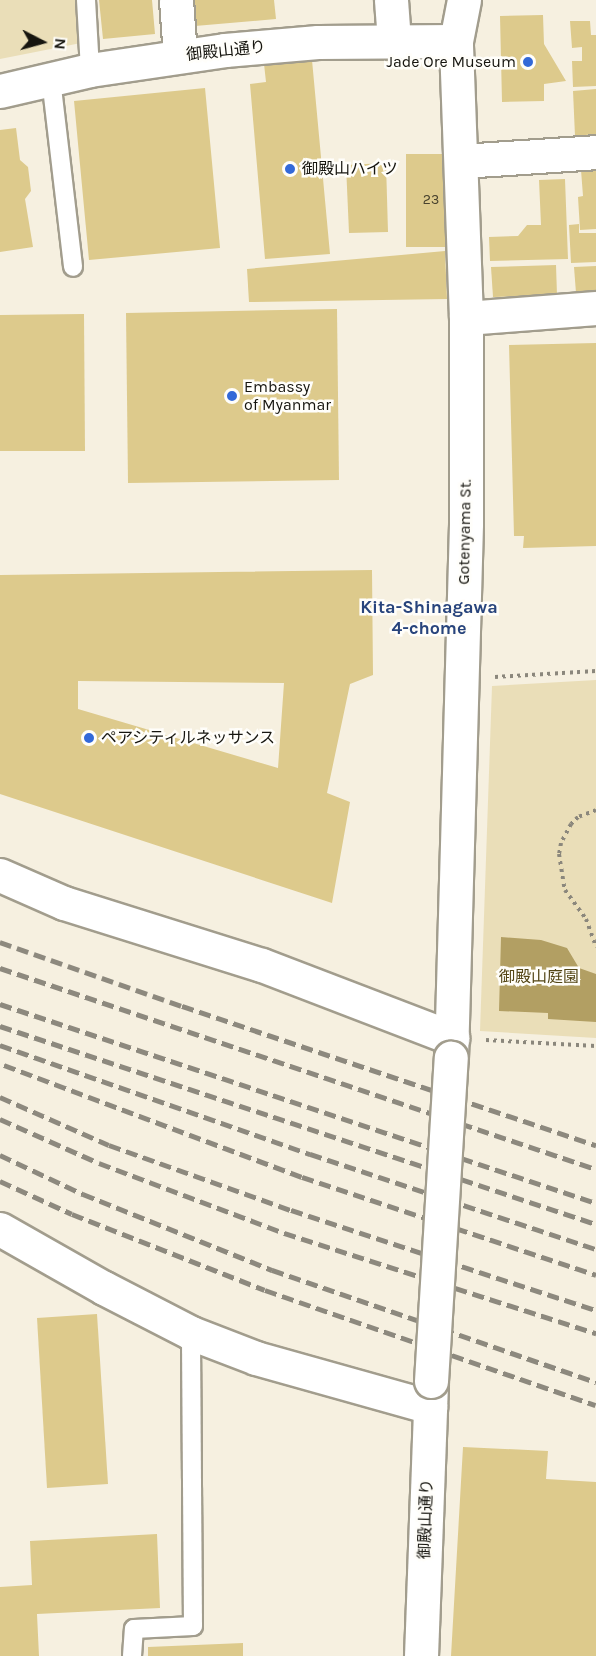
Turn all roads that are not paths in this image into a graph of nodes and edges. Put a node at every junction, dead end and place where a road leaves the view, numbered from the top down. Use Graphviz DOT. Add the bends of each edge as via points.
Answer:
graph roads {
  1 [pos="86,0"];
  2 [pos="176,0"];
  3 [pos="391,0"];
  4 [pos="464,0"];
  5 [pos="394,41"];
  6 [pos="456,41"];
  7 [pos="180,56"];
  8 [pos="90,70"];
  9 [pos="51,79"];
  10 [pos="0,91"];
  11 [pos="596,152"];
  12 [pos="462,161"];
  13 [pos="73,267"];
  14 [pos="596,308"];
  15 [pos="466,318"];
  16 [pos="0,874"];
  17 [pos="451,1048"];
  18 [pos="0,1229"];
  19 [pos="191,1333"];
  20 [pos="430,1394"];
  21 [pos="132,1656"];
  22 [pos="421,1656"];
  1 -- 8 [label="lane"];
  2 -- 7 [label="street"];
  3 -- 5 [label="street"];
  4 -- 6 [label="street, Gotenyama St."];
  5 -- 6 [label="street, 御殿山通り"];
  5 -- 7 [label="street, 御殿山通り" via="318,42"];
  6 -- 12 [label="street, Gotenyama St."];
  7 -- 8 [label="street, 御殿山通り"];
  8 -- 9 [label="street, 御殿山通り"];
  9 -- 10 [label="street, 御殿山通り"];
  9 -- 13 [label="lane"];
  11 -- 12 [label="street"];
  12 -- 15 [label="street, Gotenyama St."];
  14 -- 15 [label="street"];
  15 -- 17 [label="street, Gotenyama St." via="466,523"];
  16 -- 17 [label="street" via="64,903 262,965"];
  17 -- 20 [label="street, Gotenyama St., bridge"];
  18 -- 19 [label="street"];
  19 -- 20 [label="street" via="256,1358"];
  19 -- 21 [label="lane" via="192,1626 134,1629"];
  20 -- 22 [label="street, 御殿山通り"];
}
